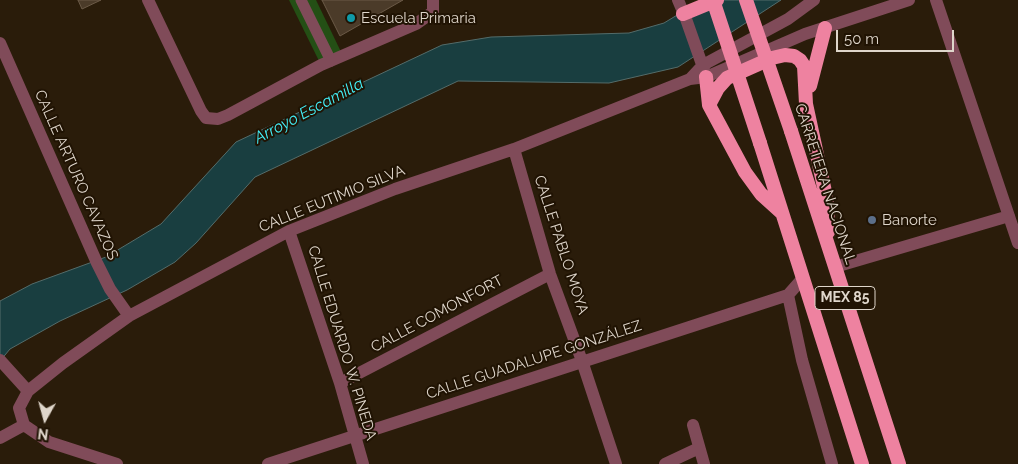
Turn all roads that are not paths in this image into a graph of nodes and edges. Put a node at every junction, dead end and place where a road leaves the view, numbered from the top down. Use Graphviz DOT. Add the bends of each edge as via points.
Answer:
graph roads {
  1 [pos="148,0"];
  2 [pos="301,0"];
  3 [pos="433,0"];
  4 [pos="678,0"];
  5 [pos="713,0"];
  6 [pos="717,0"];
  7 [pos="746,0"];
  8 [pos="814,0"];
  9 [pos="909,0"];
  10 [pos="936,0"];
  11 [pos="685,14"];
  12 [pos="825,28"];
  13 [pos="0,43"];
  14 [pos="331,61"];
  15 [pos="703,68"];
  16 [pos="806,104"];
  17 [pos="709,105"];
  18 [pos="514,150"];
  19 [pos="784,215"];
  20 [pos="1009,216"];
  21 [pos="290,231"];
  22 [pos="827,243"];
  23 [pos="1018,243"];
  24 [pos="835,267"];
  25 [pos="550,274"];
  26 [pos="803,278"];
  27 [pos="788,295"];
  28 [pos="129,316"];
  29 [pos="582,361"];
  30 [pos="4,365"];
  31 [pos="340,384"];
  32 [pos="28,391"];
  33 [pos="693,424"];
  34 [pos="24,425"];
  35 [pos="354,436"];
  36 [pos="0,438"];
  37 [pos="699,448"];
  38 [pos="117,464"];
  39 [pos="268,464"];
  40 [pos="363,464"];
  41 [pos="616,464"];
  42 [pos="665,464"];
  43 [pos="704,464"];
  44 [pos="832,464"];
  45 [pos="862,464"];
  46 [pos="898,464"];
  1 -- 14 [label="street" via="206,118 218,119"];
  2 -- 14 [label="street"];
  3 -- 14 [label="street" via="433,12 426,19"];
  4 -- 11 [label="street"];
  5 -- 19 [label="highway, MEX 85, bridge"];
  6 -- 11 [label="highway"];
  7 -- 22 [label="highway, CARRETERA NACIONAL / MEX 85, bridge"];
  8 -- 15 [label="street, CALLE EUTIMIO SILVA" via="788,19"];
  9 -- 12 [label="street, CALLE EUTIMIO SILVA"];
  10 -- 20 [label="street"];
  11 -- 15 [label="street"];
  12 -- 15 [label="street, CALLE EUTIMIO SILVA"];
  12 -- 16 [label="highway"];
  13 -- 28 [label="street, CALLE ARTURO CAVAZOS" via="97,263"];
  15 -- 17 [label="highway"];
  15 -- 18 [label="street, CALLE EUTIMIO SILVA" via="690,79"];
  16 -- 17 [label="highway, MEX 85" via="804,66 794,56 785,55 727,78"];
  16 -- 22 [label="highway, MEX 85" via="827,201"];
  17 -- 19 [label="highway" via="745,172 761,194"];
  18 -- 21 [label="street, CALLE EUTIMIO SILVA" via="395,189"];
  18 -- 25 [label="street, CALLE PABLO MOYA"];
  19 -- 26 [label="highway, MEX 85"];
  20 -- 23 [label="street"];
  20 -- 24 [label="street"];
  21 -- 28 [label="street, CALLE EUTIMIO SILVA"];
  21 -- 31 [label="street, CALLE EDUARDO W. PINEDA"];
  22 -- 24 [label="highway, CARRETERA NACIONAL / MEX 85"];
  24 -- 46 [label="highway, CARRETERA NACIONAL / MEX 85"];
  25 -- 29 [label="street, CALLE PABLO MOYA"];
  25 -- 31 [label="street, CALLE COMONFORT"];
  26 -- 27 [label="street"];
  26 -- 45 [label="highway, MEX 85"];
  27 -- 29 [label="street, CALLE GUADALUPE GONZÁLEZ"];
  27 -- 44 [label="street" via="802,360"];
  28 -- 32 [label="street, CALLE EUTIMIO SILVA"];
  29 -- 35 [label="street, CALLE GUADALUPE GONZÁLEZ"];
  29 -- 41 [label="street, CALLE PABLO MOYA"];
  30 -- 32 [label="street"];
  31 -- 35 [label="street, CALLE EDUARDO W. PINEDA"];
  32 -- 34 [label="street, CALLE EUTIMIO SILVA" via="19,408"];
  33 -- 37 [label="street"];
  34 -- 36 [label="street"];
  34 -- 38 [label="street" via="49,442"];
  35 -- 39 [label="street, CALLE GUADALUPE GONZÁLEZ"];
  35 -- 40 [label="street, CALLE EDUARDO W. PINEDA"];
  37 -- 42 [label="street"];
  37 -- 43 [label="street"];
}
